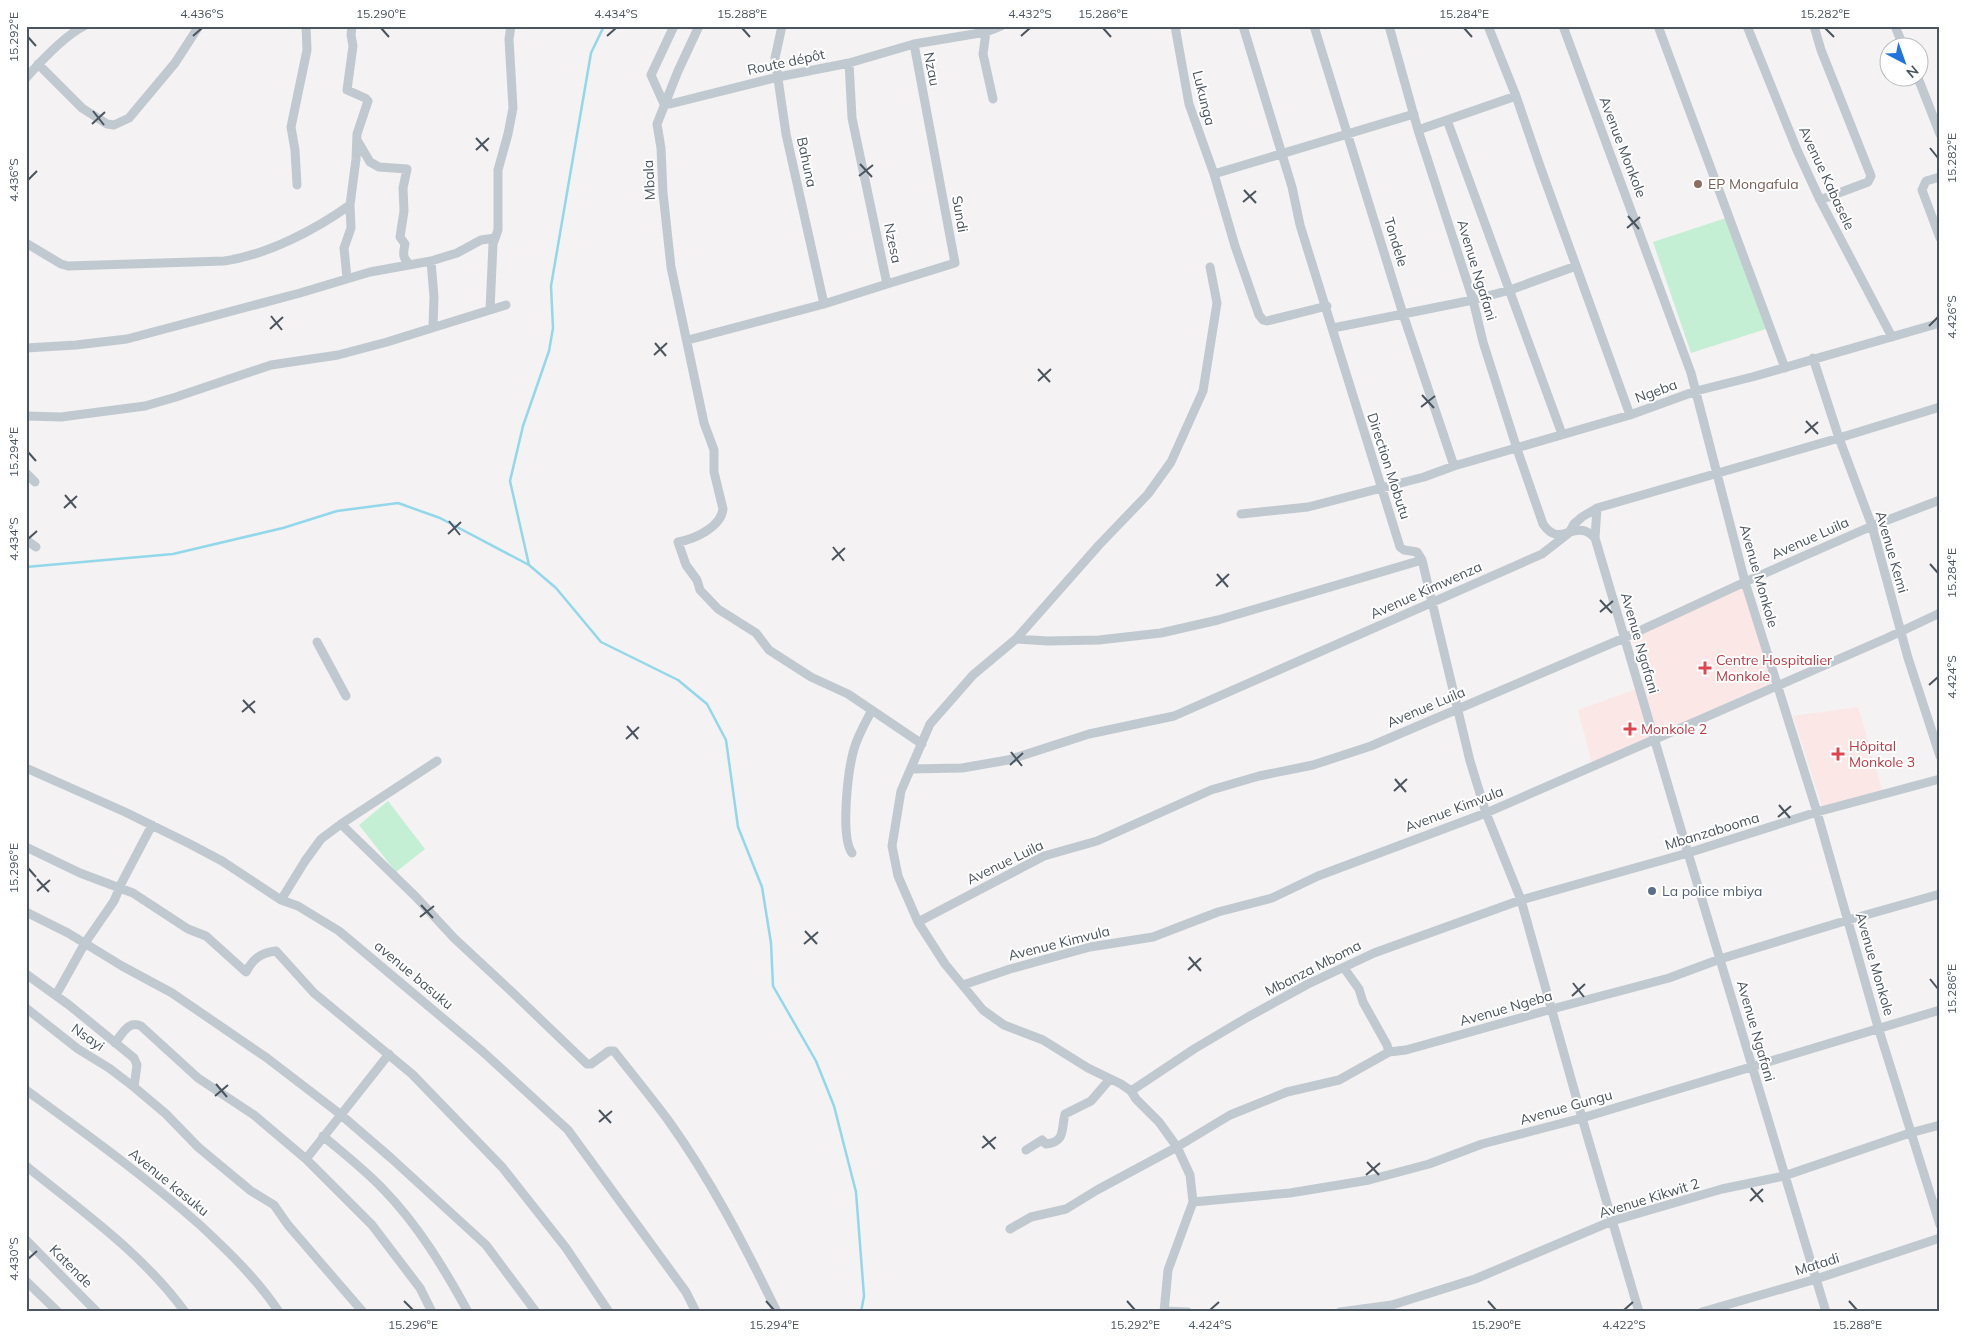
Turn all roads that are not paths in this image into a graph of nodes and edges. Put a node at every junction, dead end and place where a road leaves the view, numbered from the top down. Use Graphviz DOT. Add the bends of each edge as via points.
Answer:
graph roads {
  1 [pos="84,26"];
  2 [pos="199,26"];
  3 [pos="306,26"];
  4 [pos="352,26"];
  5 [pos="511,26"];
  6 [pos="674,26"];
  7 [pos="699,26"];
  8 [pos="782,26"];
  9 [pos="1002,26"];
  10 [pos="1175,26"];
  11 [pos="1243,26"];
  12 [pos="1314,26"];
  13 [pos="1389,26"];
  14 [pos="1488,26"];
  15 [pos="1563,26"];
  16 [pos="1658,26"];
  17 [pos="1747,26"];
  18 [pos="1814,26"];
  19 [pos="1895,26"];
  20 [pos="986,32"];
  21 [pos="1900,38"];
  22 [pos="914,44"];
  23 [pos="849,63"];
  24 [pos="38,64"];
  25 [pos="778,77"];
  26 [pos="26,78"];
  27 [pos="1922,88"];
  28 [pos="1516,96"];
  29 [pos="993,99"];
  30 [pos="664,104"];
  31 [pos="1414,114"];
  32 [pos="1448,120"];
  33 [pos="1418,130"];
  34 [pos="1940,134"];
  35 [pos="1348,135"];
  36 [pos="357,140"];
  37 [pos="1281,154"];
  38 [pos="938,170"];
  39 [pos="1214,174"];
  40 [pos="1940,178"];
  41 [pos="297,185"];
  42 [pos="1820,200"];
  43 [pos="350,205"];
  44 [pos="495,238"];
  45 [pos="1940,238"];
  46 [pos="26,243"];
  47 [pos="431,260"];
  48 [pos="410,265"];
  49 [pos="1576,266"];
  50 [pos="1210,268"];
  51 [pos="347,278"];
  52 [pos="887,284"];
  53 [pos="1510,290"];
  54 [pos="1474,300"];
  55 [pos="824,304"];
  56 [pos="506,305"];
  57 [pos="1326,306"];
  58 [pos="490,310"];
  59 [pos="1403,314"];
  60 [pos="1940,323"];
  61 [pos="433,327"];
  62 [pos="1333,328"];
  63 [pos="1892,337"];
  64 [pos="688,340"];
  65 [pos="26,348"];
  66 [pos="1814,358"];
  67 [pos="1785,368"];
  68 [pos="1696,391"];
  69 [pos="1940,407"];
  70 [pos="1630,415"];
  71 [pos="26,416"];
  72 [pos="1562,434"];
  73 [pos="1839,438"];
  74 [pos="1517,449"];
  75 [pos="1454,466"];
  76 [pos="26,473"];
  77 [pos="1716,473"];
  78 [pos="35,482"];
  79 [pos="1381,488"];
  80 [pos="1940,500"];
  81 [pos="1597,508"];
  82 [pos="1241,514"];
  83 [pos="1872,526"];
  84 [pos="1569,533"];
  85 [pos="1595,538"];
  86 [pos="26,540"];
  87 [pos="36,547"];
  88 [pos="1422,560"];
  89 [pos="1745,582"];
  90 [pos="1433,603"];
  91 [pos="1940,613"];
  92 [pos="1900,630"];
  93 [pos="1624,638"];
  94 [pos="1016,639"];
  95 [pos="317,642"];
  96 [pos="1776,686"];
  97 [pos="346,696"];
  98 [pos="1458,708"];
  99 [pos="872,710"];
  100 [pos="1655,738"];
  101 [pos="922,744"];
  102 [pos="1940,756"];
  103 [pos="437,761"];
  104 [pos="26,768"];
  105 [pos="911,769"];
  106 [pos="1940,779"];
  107 [pos="1817,812"];
  108 [pos="1486,813"];
  109 [pos="341,824"];
  110 [pos="152,825"];
  111 [pos="26,847"];
  112 [pos="1688,853"];
  113 [pos="852,854"];
  114 [pos="119,888"];
  115 [pos="1940,894"];
  116 [pos="281,900"];
  117 [pos="1521,900"];
  118 [pos="26,912"];
  119 [pos="1848,920"];
  120 [pos="918,922"];
  121 [pos="85,943"];
  122 [pos="1720,959"];
  123 [pos="1344,968"];
  124 [pos="26,974"];
  125 [pos="963,986"];
  126 [pos="56,995"];
  127 [pos="26,1008"];
  128 [pos="1552,1009"];
  129 [pos="1940,1010"];
  130 [pos="1878,1027"];
  131 [pos="115,1043"];
  132 [pos="1390,1052"];
  133 [pos="389,1054"];
  134 [pos="1752,1067"];
  135 [pos="1110,1079"];
  136 [pos="134,1087"];
  137 [pos="26,1090"];
  138 [pos="1131,1091"];
  139 [pos="340,1114"];
  140 [pos="1582,1118"];
  141 [pos="1940,1125"];
  142 [pos="1910,1133"];
  143 [pos="322,1136"];
  144 [pos="1178,1147"];
  145 [pos="1026,1150"];
  146 [pos="306,1158"];
  147 [pos="26,1166"];
  148 [pos="1784,1176"];
  149 [pos="1193,1202"];
  150 [pos="1612,1221"];
  151 [pos="1940,1226"];
  152 [pos="1010,1229"];
  153 [pos="1940,1238"];
  154 [pos="26,1240"];
  155 [pos="1816,1279"];
  156 [pos="26,1281"];
  157 [pos="1164,1311"];
  158 [pos="58,1312"];
  159 [pos="97,1312"];
  160 [pos="185,1312"];
  161 [pos="279,1312"];
  162 [pos="363,1312"];
  163 [pos="432,1312"];
  164 [pos="468,1312"];
  165 [pos="536,1312"];
  166 [pos="609,1312"];
  167 [pos="696,1312"];
  168 [pos="777,1312"];
  169 [pos="1188,1312"];
  170 [pos="1340,1312"];
  171 [pos="1639,1312"];
  172 [pos="1702,1312"];
  173 [pos="1826,1312"];
  1 -- 24 [label="street"];
  2 -- 24 [label="street" via="175,63 128,118 114,124 107,124 82,108"];
  3 -- 41 [label="street" via="307,50 291,126"];
  4 -- 36 [label="street" via="353,46 347,90 368,101"];
  5 -- 44 [label="street" via="513,108 498,170 498,230"];
  6 -- 30 [label="street" via="651,75"];
  7 -- 30 [label="street, Mbala"];
  8 -- 25 [label="street, Bahuna" via="775,58"];
  9 -- 20 [label="street, Nzau"];
  10 -- 39 [label="street, Lukunga" via="1189,104"];
  11 -- 37 [label="street, Direction Mobutu"];
  12 -- 35 [label="street, Tondele"];
  13 -- 31 [label="street, Avenue Ngafani"];
  14 -- 28 [label="street"];
  15 -- 68 [label="street, Avenue Monkole"];
  16 -- 67 [label="street"];
  17 -- 42 [label="street, Avenue Kabasele"];
  18 -- 42 [label="street" via="1871,176 1868,182"];
  19 -- 21 [label="street"];
  20 -- 22 [label="street, Nzau"];
  20 -- 29 [label="street" via="983,54"];
  22 -- 23 [label="street, Route dépôt"];
  22 -- 38 [label="street, Nzau"];
  23 -- 25 [label="street, Route dépôt"];
  23 -- 52 [label="street, Nzesa" via="852,118"];
  24 -- 26 [label="street"];
  25 -- 30 [label="street, Route dépôt"];
  25 -- 55 [label="street, Bahuna" via="786,134"];
  27 -- 34 [label="street"];
  28 -- 32 [label="street"];
  28 -- 49 [label="street"];
  30 -- 64 [label="street, Mbala" via="657,124 663,193 676,297"];
  31 -- 33 [label="street, Avenue Ngafani"];
  31 -- 35 [label="street"];
  32 -- 33 [label="street"];
  32 -- 53 [label="street"];
  33 -- 54 [label="street, Avenue Ngafani"];
  35 -- 37 [label="street"];
  35 -- 59 [label="street, Tondele"];
  36 -- 43 [label="street"];
  36 -- 48 [label="street" via="370,162 379,167 406,168 400,237 405,244 403,257"];
  37 -- 39 [label="street"];
  37 -- 57 [label="street, Direction Mobutu"];
  38 -- 52 [label="street, Sundi" via="955,263"];
  39 -- 57 [label="street, Lukunga" via="1235,246 1263,320"];
  40 -- 45 [label="street" via="1926,182 1922,190"];
  42 -- 63 [label="street, Avenue Kabasele"];
  43 -- 46 [label="street" via="315,229 247,256 224,261 68,266"];
  43 -- 51 [label="street" via="351,228 344,248"];
  44 -- 47 [label="street" via="481,240 456,253"];
  44 -- 58 [label="street"];
  47 -- 48 [label="street"];
  47 -- 61 [label="street"];
  48 -- 51 [label="street"];
  49 -- 53 [label="street"];
  49 -- 70 [label="street"];
  50 -- 94 [label="street" via="1217,303 1203,391 1172,462 1148,494"];
  51 -- 65 [label="street" via="127,340"];
  52 -- 55 [label="street, Nzesa"];
  53 -- 54 [label="street"];
  53 -- 72 [label="street"];
  54 -- 59 [label="street"];
  54 -- 74 [label="street, Avenue Ngafani" via="1483,342"];
  55 -- 64 [label="street, Nzesa"];
  56 -- 58 [label="street"];
  57 -- 62 [label="street, Direction Mobutu"];
  58 -- 61 [label="street"];
  59 -- 62 [label="street"];
  59 -- 75 [label="street, Tondele"];
  60 -- 63 [label="street, Ngeba"];
  61 -- 71 [label="street" via="338,355 271,364 144,406 61,417"];
  62 -- 79 [label="street, Direction Mobutu"];
  63 -- 66 [label="street, Ngeba"];
  64 -- 99 [label="street, Mbala" via="704,424 714,450 714,472 723,510 720,521 715,525 678,542 686,565 703,594 756,633 769,650"];
  66 -- 67 [label="street, Ngeba"];
  66 -- 73 [label="street, Avenue Kemi"];
  67 -- 68 [label="street, Ngeba"];
  68 -- 70 [label="street, Ngeba"];
  68 -- 77 [label="street, Avenue Monkole"];
  69 -- 73 [label="street, Avenue Kimwenza"];
  70 -- 72 [label="street, Ngeba"];
  72 -- 74 [label="street, Ngeba"];
  73 -- 77 [label="street, Avenue Kimwenza"];
  73 -- 83 [label="street, Avenue Kemi"];
  74 -- 75 [label="street, Ngeba"];
  74 -- 84 [label="street, Avenue Ngafani" via="1543,524 1555,534"];
  75 -- 79 [label="street, Ngeba"];
  76 -- 78 [label="street"];
  77 -- 81 [label="street, Avenue Kimwenza"];
  77 -- 89 [label="street, Avenue Monkole"];
  79 -- 82 [label="street, Ngeba" via="1308,507"];
  79 -- 88 [label="street, Direction Mobutu" via="1400,548 1414,550"];
  80 -- 83 [label="street, Avenue Luila"];
  81 -- 84 [label="street, Avenue Kimwenza" via="1578,520"];
  81 -- 85 [label="street"];
  83 -- 89 [label="street, Avenue Luila"];
  83 -- 92 [label="street, Avenue Kemi"];
  84 -- 85 [label="street, Avenue Ngafani" via="1585,531"];
  84 -- 90 [label="street, Avenue Kimwenza" via="1542,554"];
  85 -- 93 [label="street, Avenue Ngafani"];
  86 -- 87 [label="street"];
  88 -- 90 [label="street"];
  88 -- 94 [label="street" via="1218,620 1161,633 1099,640"];
  89 -- 93 [label="street, Avenue Luila"];
  89 -- 96 [label="street, Avenue Monkole"];
  90 -- 98 [label="street"];
  90 -- 105 [label="street, Avenue Kimwenza" via="1174,716 1089,734 1008,760 962,768"];
  91 -- 92 [label="street, Avenue Kimvula"];
  92 -- 96 [label="street, Avenue Kimvula"];
  92 -- 102 [label="street, Avenue Kemi"];
  93 -- 98 [label="street, Avenue Luila"];
  93 -- 100 [label="street, Avenue Ngafani"];
  94 -- 101 [label="street" via="973,675 934,719"];
  95 -- 97 [label="street"];
  96 -- 100 [label="street, Avenue Kimvula"];
  96 -- 107 [label="street, Avenue Monkole"];
  98 -- 108 [label="street"];
  98 -- 120 [label="street, Avenue Luila" via="1354,752 1211,790 1097,841 1044,856"];
  99 -- 101 [label="street"];
  99 -- 113 [label="street" via="858,737 850,773 846,820 847,844"];
  100 -- 108 [label="street, Avenue Kimvula"];
  100 -- 112 [label="street, Avenue Ngafani"];
  101 -- 105 [label="street"];
  103 -- 109 [label="street"];
  104 -- 110 [label="street, avenue basuku"];
  105 -- 120 [label="street" via="901,791 892,846 898,876"];
  106 -- 107 [label="street, Mbanzabooma"];
  107 -- 112 [label="street, Mbanzabooma"];
  107 -- 119 [label="street, Avenue Monkole"];
  108 -- 117 [label="street"];
  108 -- 125 [label="street, Avenue Kimvula" via="1318,876 1272,898 1218,912 1153,936 1090,947"];
  109 -- 116 [label="street" via="316,845"];
  109 -- 168 [label="street" via="454,938 587,1064 609,1051 614,1052 668,1121 704,1178 740,1236"];
  110 -- 114 [label="street"];
  110 -- 116 [label="street, avenue basuku" via="222,861"];
  111 -- 114 [label="street"];
  112 -- 117 [label="street, Mbanzabooma"];
  112 -- 122 [label="street, Avenue Ngafani"];
  114 -- 121 [label="street" via="111,906"];
  114 -- 133 [label="street" via="133,893 188,929 206,936 246,972 260,955 276,951 314,993"];
  115 -- 119 [label="street, Avenue Ngeba"];
  116 -- 167 [label="street, avenue basuku" via="298,906 339,931 482,1051 568,1130 686,1292"];
  117 -- 123 [label="street, Mbanza Mboma" via="1374,953"];
  117 -- 128 [label="street"];
  118 -- 121 [label="street"];
  119 -- 122 [label="street, Avenue Ngeba"];
  119 -- 130 [label="street, Avenue Monkole"];
  120 -- 125 [label="street"];
  121 -- 126 [label="street"];
  121 -- 139 [label="street" via="172,993 267,1058"];
  122 -- 128 [label="street, Avenue Ngeba" via="1669,978"];
  122 -- 134 [label="street, Avenue Ngafani"];
  123 -- 132 [label="street" via="1359,989"];
  123 -- 138 [label="street, Mbanza Mboma" via="1248,1017"];
  124 -- 126 [label="street"];
  125 -- 135 [label="street" via="984,1010 1004,1024 1043,1040"];
  126 -- 131 [label="street"];
  127 -- 136 [label="street, Nsayi"];
  128 -- 132 [label="street, Avenue Ngeba"];
  128 -- 140 [label="street"];
  129 -- 130 [label="street, Avenue Gungu"];
  130 -- 134 [label="street, Avenue Gungu"];
  130 -- 142 [label="street, Avenue Monkole"];
  131 -- 136 [label="street" via="136,1062"];
  131 -- 146 [label="street" via="132,1024 141,1026 198,1078 254,1114"];
  132 -- 144 [label="street, Avenue Ngeba" via="1339,1080 1287,1092 1230,1114"];
  133 -- 139 [label="street"];
  133 -- 166 [label="street" via="506,1171 566,1248"];
  134 -- 140 [label="street, Avenue Gungu"];
  134 -- 148 [label="street, Avenue Ngafani"];
  135 -- 138 [label="street"];
  135 -- 145 [label="street" via="1091,1101 1065,1114 1061,1138 1054,1144 1046,1144 1042,1140"];
  136 -- 162 [label="street, Nsayi" via="198,1147 251,1191 274,1205"];
  137 -- 161 [label="street, Avenue kasuku" via="180,1208 229,1252 266,1292"];
  138 -- 144 [label="street"];
  139 -- 143 [label="street"];
  139 -- 165 [label="street" via="486,1245"];
  140 -- 149 [label="street, Avenue Gungu" via="1482,1144 1429,1164 1364,1181 1290,1193"];
  140 -- 150 [label="street"];
  141 -- 142 [label="street, Avenue Kikwit 2"];
  142 -- 148 [label="street, Avenue Kikwit 2"];
  142 -- 151 [label="street, Avenue Monkole"];
  143 -- 146 [label="street"];
  143 -- 164 [label="street" via="383,1189 418,1230"];
  144 -- 149 [label="street" via="1190,1175"];
  144 -- 152 [label="street, Avenue Ngeba" via="1066,1209 1032,1217"];
  146 -- 163 [label="street" via="372,1225 420,1288"];
  147 -- 160 [label="street" via="150,1269"];
  148 -- 150 [label="street, Avenue Kikwit 2" via="1722,1189"];
  148 -- 155 [label="street, Avenue Ngafani"];
  149 -- 157 [label="street" via="1168,1270"];
  150 -- 170 [label="street, Avenue Kikwit 2" via="1475,1279 1392,1305"];
  150 -- 171 [label="street"];
  153 -- 155 [label="street, Matadi"];
  154 -- 159 [label="street, Katende"];
  155 -- 172 [label="street, Matadi"];
  155 -- 173 [label="street, Avenue Ngafani"];
  156 -- 158 [label="street"];
  157 -- 169 [label="street"];
}
